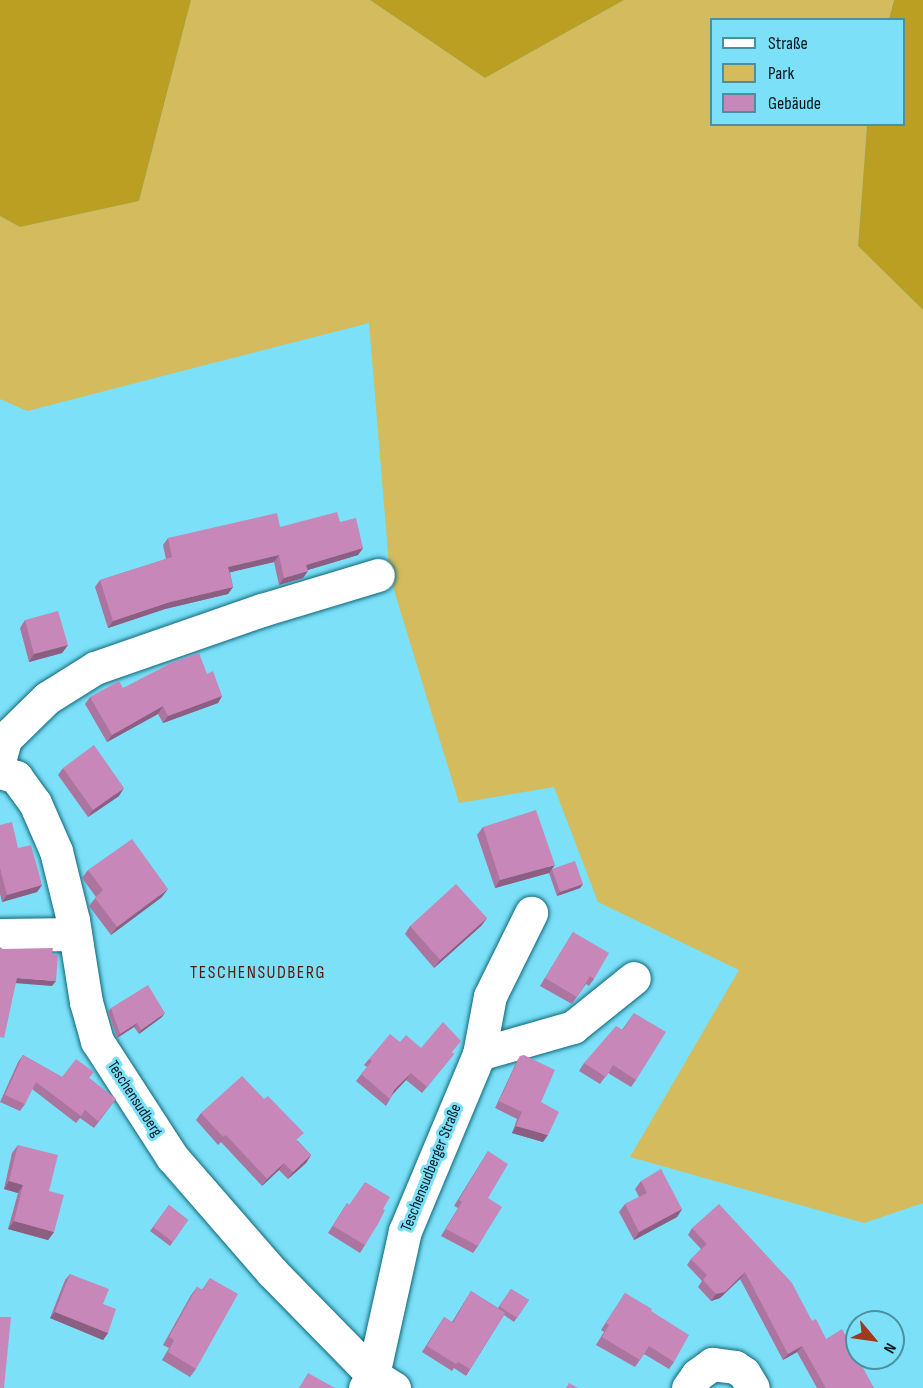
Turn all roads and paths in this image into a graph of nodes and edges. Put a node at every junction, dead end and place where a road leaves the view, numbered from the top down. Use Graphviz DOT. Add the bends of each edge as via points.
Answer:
graph roads {
  1 [pos="378,575"];
  2 [pos="0,758"];
  3 [pos="0,772"];
  4 [pos="531,913"];
  5 [pos="75,934"];
  6 [pos="0,935"];
  7 [pos="634,978"];
  8 [pos="479,1054"];
  9 [pos="377,1384"];
  10 [pos="688,1388"];
  11 [pos="753,1388"];
  1 -- 2 [label="street" via="95,668 47,698 5,739"];
  3 -- 5 [label="street, Teschensudberg" via="16,777 35,803 56,851"];
  4 -- 8 [label="street, Teschensudberger Straße" via="490,996"];
  5 -- 6 [label="street"];
  5 -- 9 [label="street, Teschensudberg" via="97,1041 172,1157"];
  7 -- 8 [label="street" via="573,1027"];
  8 -- 9 [label="street, Teschensudberger Straße" via="405,1230"];
  10 -- 11 [label="street" via="712,1364 735,1367"];
}
